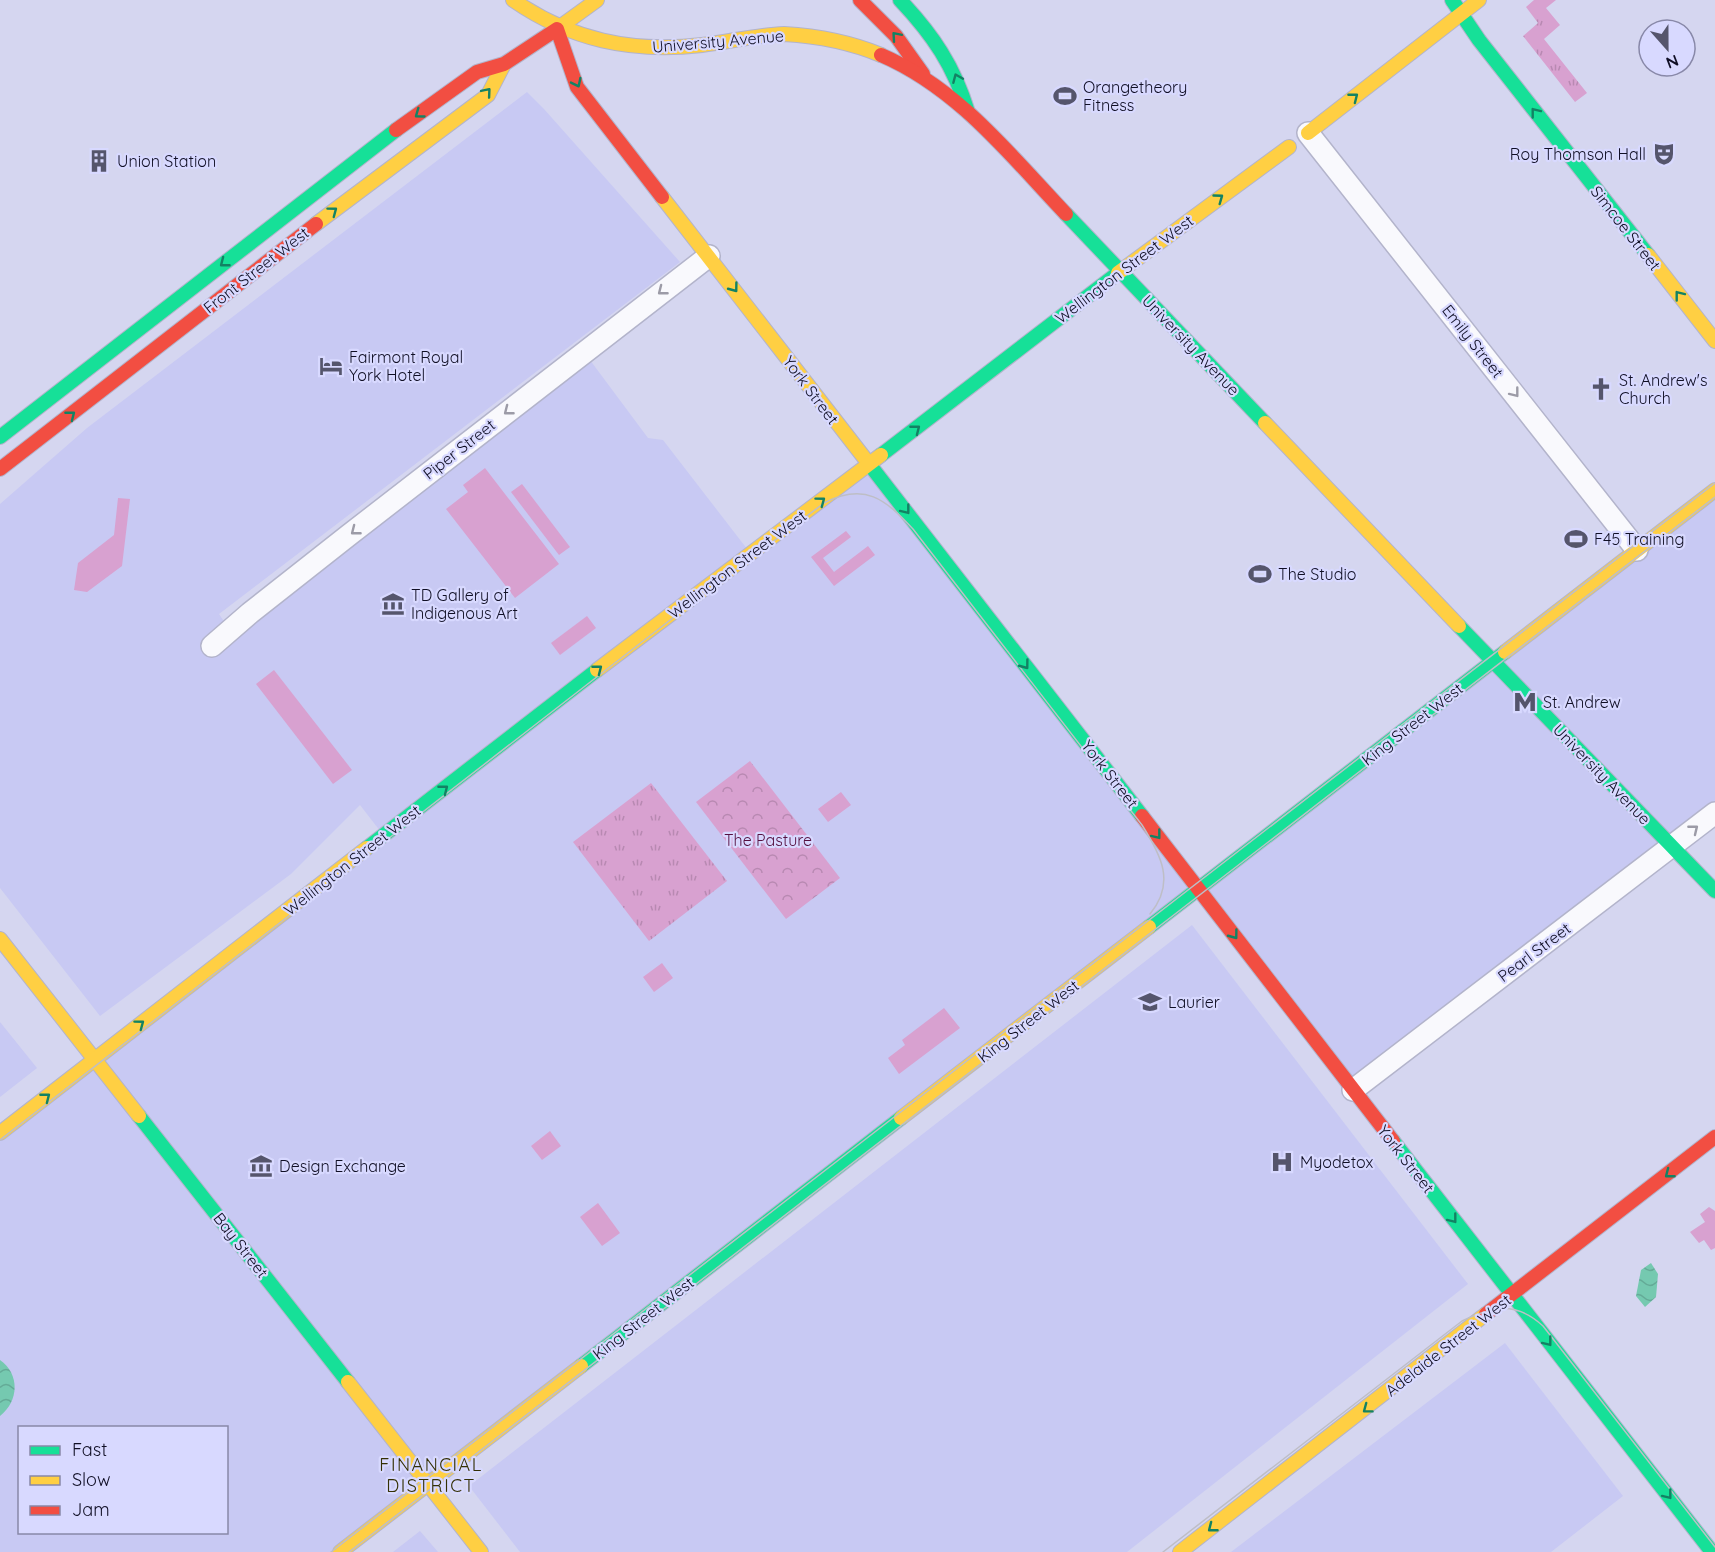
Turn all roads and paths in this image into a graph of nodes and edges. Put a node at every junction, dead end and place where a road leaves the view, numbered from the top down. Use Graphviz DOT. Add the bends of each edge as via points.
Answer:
graph roads {
  1 [pos="513,0"];
  2 [pos="597,0"];
  3 [pos="860,0"];
  4 [pos="900,0"];
  5 [pos="1452,0"];
  6 [pos="1479,0"];
  7 [pos="1461,14"];
  8 [pos="558,29"];
  9 [pos="504,64"];
  10 [pos="926,78"];
  11 [pos="968,113"];
  12 [pos="1308,133"];
  13 [pos="364,154"];
  14 [pos="381,175"];
  15 [pos="270,227"];
  16 [pos="286,246"];
  17 [pos="709,256"];
  18 [pos="1122,271"];
  19 [pos="1715,341"];
  20 [pos="4,434"];
  21 [pos="24,450"];
  22 [pos="869,465"];
  23 [pos="0,469"];
  24 [pos="1715,490"];
  25 [pos="1637,550"];
  26 [pos="212,646"];
  27 [pos="1492,662"];
  28 [pos="1715,813"];
  29 [pos="1673,846"];
  30 [pos="1198,889"];
  31 [pos="1715,891"];
  32 [pos="0,939"];
  33 [pos="94,1059"];
  34 [pos="1353,1090"];
  35 [pos="0,1133"];
  36 [pos="1715,1137"];
  37 [pos="1512,1296"];
  38 [pos="428,1484"];
  39 [pos="340,1552"];
  40 [pos="481,1552"];
  41 [pos="1180,1552"];
  42 [pos="1712,1552"];
  1 -- 8 [label="main road"];
  2 -- 8 [label="main road, Front Street West"];
  10 -- 3 [label="main road, one-way" via="896,36"];
  11 -- 4 [label="main road, one-way" via="947,57"];
  5 -- 7 [label="main road, Simcoe Street"];
  6 -- 7 [label="main road, Wellington Street West"];
  12 -- 7 [label="main road, Wellington Street West, one-way"];
  19 -- 7 [label="main road, Simcoe Street, one-way"];
  8 -- 9 [label="main road, Front Street West"];
  8 -- 10 [label="main road, University Avenue" via="612,44 650,48 781,34 808,35 855,46"];
  8 -- 17 [label="main road, York Street, one-way" via="577,87"];
  9 -- 13 [label="main road, Front Street West, one-way" via="477,72"];
  14 -- 9 [label="main road, Front Street West, one-way" via="488,95"];
  10 -- 11 [label="main road, University Avenue"];
  11 -- 18 [label="main road, University Avenue"];
  18 -- 12 [label="main road, Wellington Street West, one-way"];
  12 -- 25 [label="street, Emily Street, one-way"];
  13 -- 14 [label="main road"];
  13 -- 15 [label="main road, Front Street West"];
  16 -- 14 [label="main road, Front Street West, one-way"];
  15 -- 16 [label="main road"];
  15 -- 20 [label="main road, Front Street West, one-way"];
  21 -- 16 [label="main road, Front Street West, one-way"];
  17 -- 22 [label="main road, York Street, one-way"];
  17 -- 26 [label="street, Piper Street, one-way"];
  22 -- 18 [label="main road, Wellington Street West, one-way"];
  18 -- 27 [label="main road, University Avenue"];
  20 -- 21 [label="main road"];
  21 -- 23 [label="main road, Front Street West"];
  22 -- 30 [label="main road, York Street, one-way"];
  33 -- 22 [label="main road, Wellington Street West, one-way"];
  24 -- 25 [label="main road, King Street West"];
  25 -- 27 [label="main road, King Street West"];
  27 -- 29 [label="main road, University Avenue"];
  27 -- 30 [label="main road, King Street West"];
  29 -- 28 [label="street, Pearl Street, one-way"];
  29 -- 31 [label="main road, University Avenue"];
  29 -- 34 [label="street, Pearl Street"];
  30 -- 34 [label="main road, York Street, one-way"];
  30 -- 38 [label="main road, King Street West"];
  32 -- 33 [label="main road, Bay Street"];
  35 -- 33 [label="main road, Wellington Street West, one-way"];
  33 -- 38 [label="main road, Bay Street"];
  34 -- 37 [label="main road, York Street, one-way"];
  36 -- 37 [label="main road, Adelaide Street West, one-way"];
  37 -- 41 [label="main road, Adelaide Street West, one-way"];
  37 -- 42 [label="main road, York Street, one-way"];
  38 -- 39 [label="main road, King Street West"];
  38 -- 40 [label="main road, Bay Street"];
}
